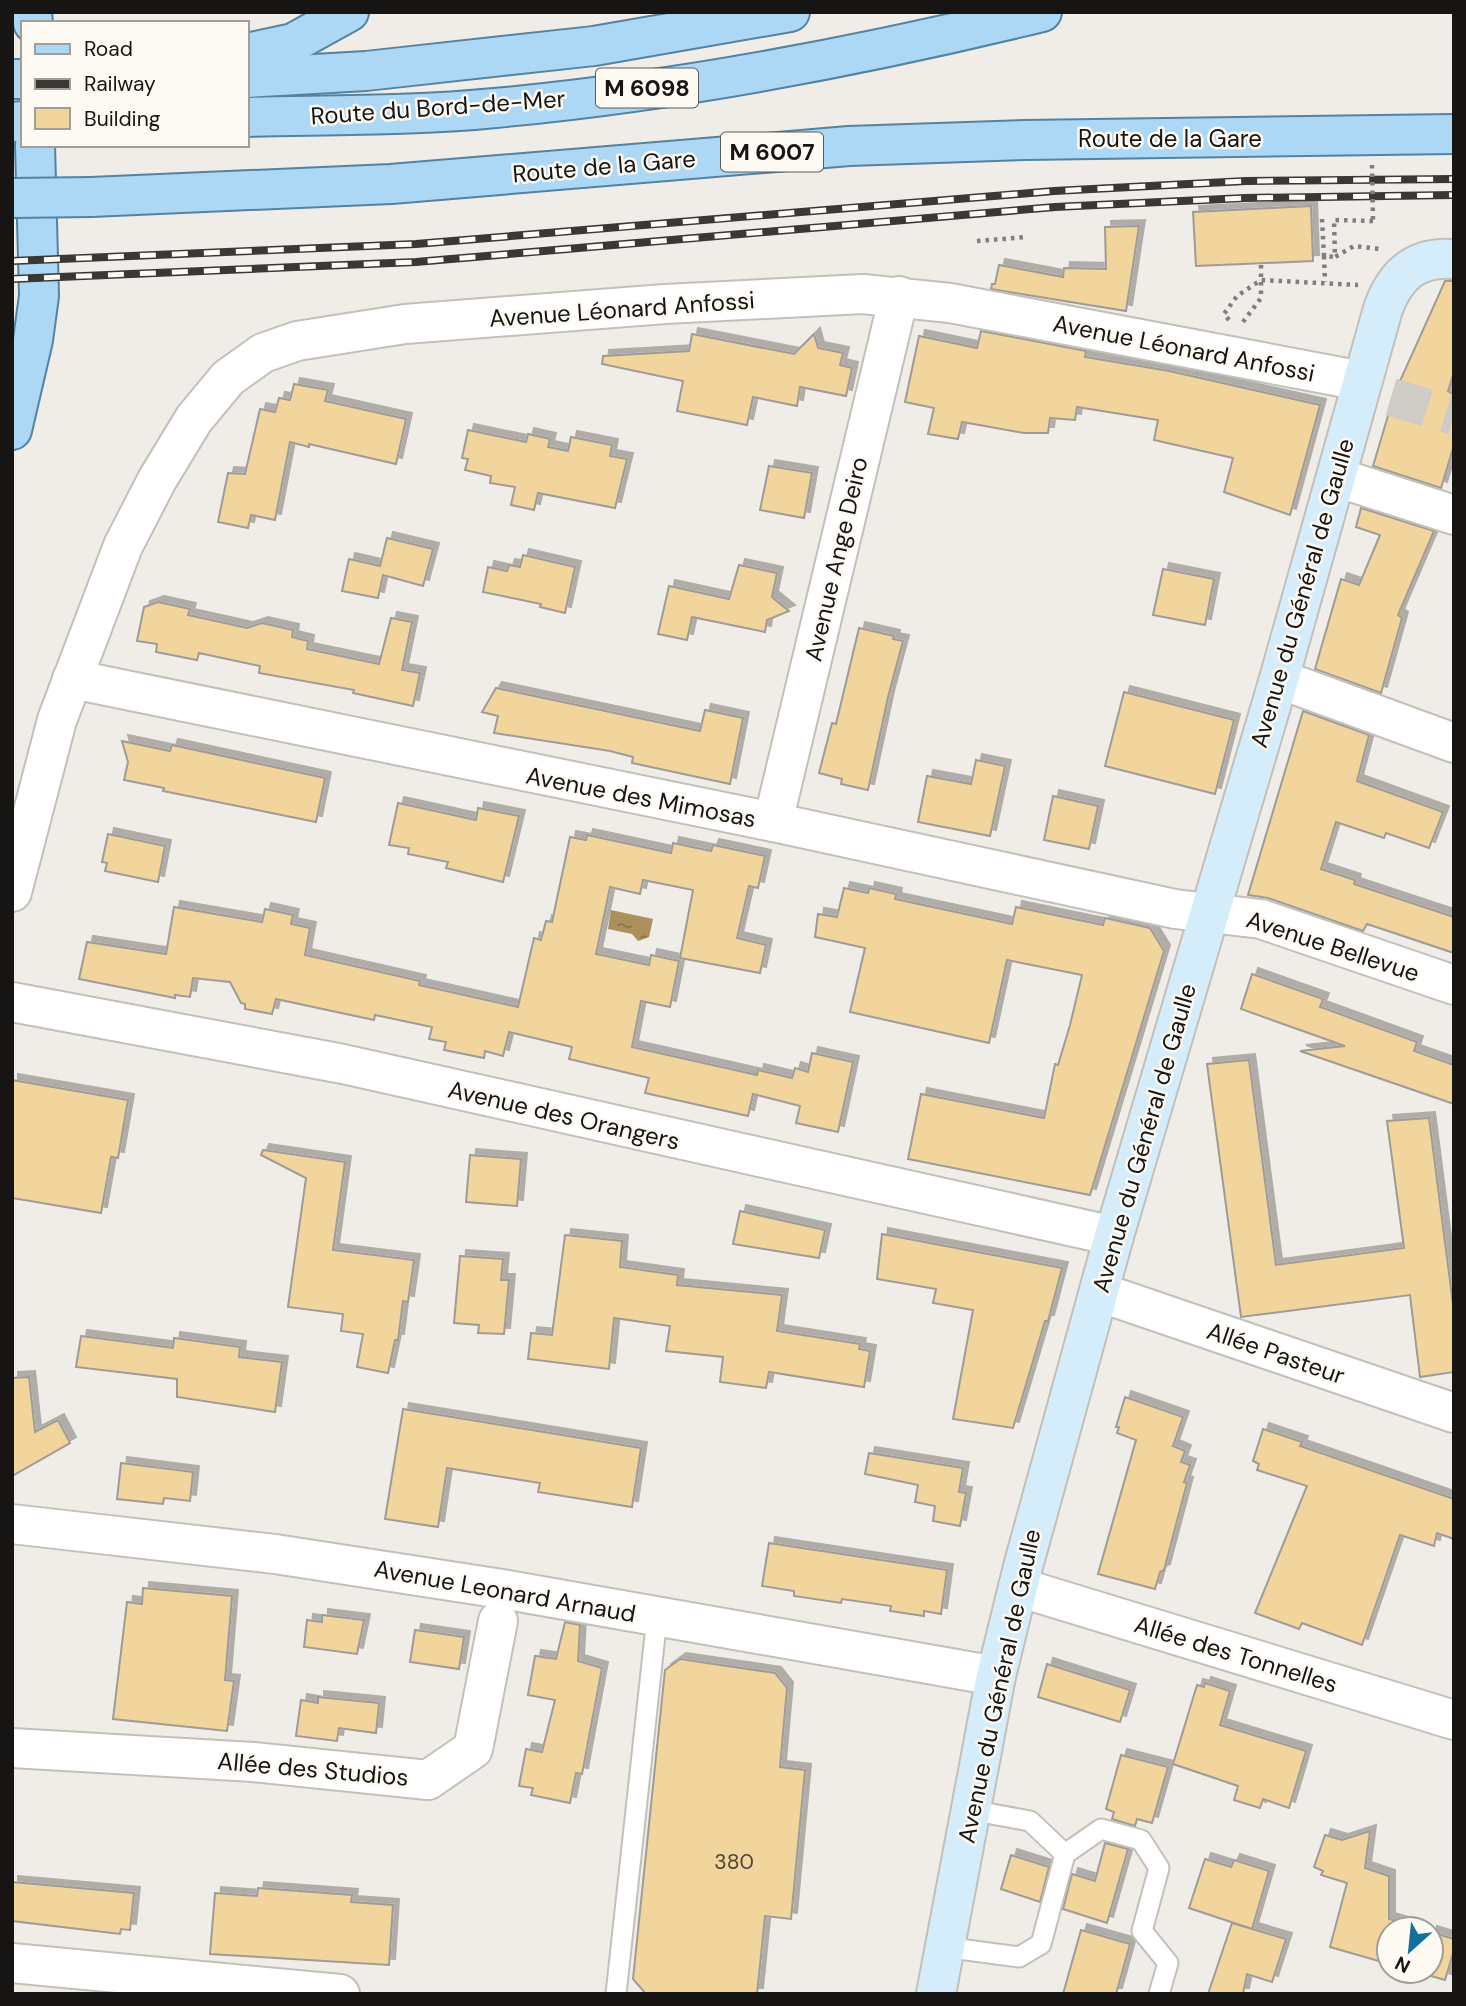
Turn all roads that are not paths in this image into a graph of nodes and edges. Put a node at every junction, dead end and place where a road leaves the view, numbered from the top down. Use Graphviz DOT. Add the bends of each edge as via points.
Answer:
graph roads {
  1 [pos="349,12"];
  2 [pos="790,12"];
  3 [pos="1042,12"];
  4 [pos="248,52"];
  5 [pos="248,78"];
  6 [pos="248,117"];
  7 [pos="1454,134"];
  8 [pos="35,147"];
  9 [pos="12,198"];
  10 [pos="1454,259"];
  11 [pos="899,296"];
  12 [pos="1371,389"];
  13 [pos="12,430"];
  14 [pos="1336,477"];
  15 [pos="1454,515"];
  16 [pos="72,679"];
  17 [pos="1279,679"];
  18 [pos="1454,743"];
  19 [pos="773,822"];
  20 [pos="12,892"];
  21 [pos="1211,912"];
  22 [pos="1454,985"];
  23 [pos="12,1002"];
  24 [pos="1114,1236"];
  25 [pos="1099,1292"];
  26 [pos="1454,1413"];
  27 [pos="12,1524"];
  28 [pos="1018,1587"];
  29 [pos="657,1617"];
  30 [pos="498,1621"];
  31 [pos="996,1676"];
  32 [pos="1454,1720"];
  33 [pos="12,1748"];
  34 [pos="970,1810"];
  35 [pos="1065,1854"];
  36 [pos="944,1947"];
  37 [pos="12,1963"];
  38 [pos="340,1994"];
  39 [pos="616,1994"];
  40 [pos="936,1994"];
  41 [pos="1159,1994"];
  1 -- 4 [label="main road" via="293,43"];
  2 -- 5 [label="main road, Route du Bord-de-Mer / M 6098" via="594,46 366,71"];
  3 -- 6 [label="main road, Route du Bord-de-Mer / M 6098" via="890,49 600,96 455,111"];
  7 -- 9 [label="main road, Route de la Gare / M 6007, bridge" via="849,146 391,184"];
  8 -- 13 [label="main road" via="39,296"];
  10 -- 12 [label="main road, Avenue du Général de Gaulle" via="1422,261 1399,280"];
  11 -- 12 [label="street, Avenue Léonard Anfossi"];
  11 -- 16 [label="street, Avenue Léonard Anfossi" via="665,304 405,324 297,341 263,353 219,388 157,480 123,546"];
  11 -- 19 [label="street, Avenue Ange Deiro"];
  12 -- 14 [label="main road, Avenue du Général de Gaulle"];
  14 -- 15 [label="street"];
  14 -- 17 [label="main road, Avenue du Général de Gaulle"];
  16 -- 19 [label="street, Avenue des Mimosas"];
  16 -- 20 [label="street, Avenue Léonard Anfossi"];
  17 -- 18 [label="street"];
  17 -- 21 [label="main road, Avenue du Général de Gaulle"];
  19 -- 21 [label="street, Avenue des Mimosas" via="1175,909"];
  21 -- 22 [label="street, Avenue Bellevue" via="1261,919"];
  21 -- 24 [label="main road, Avenue du Général de Gaulle"];
  23 -- 24 [label="street, Avenue des Orangers" via="343,1064"];
  24 -- 25 [label="main road, Avenue du Général de Gaulle"];
  25 -- 26 [label="street, Allée Pasteur"];
  25 -- 28 [label="main road, Avenue du Général de Gaulle"];
  27 -- 29 [label="street, Avenue Leonard Arnaud" via="275,1553"];
  28 -- 31 [label="main road, Avenue du Général de Gaulle"];
  28 -- 32 [label="street, Allée des Tonnelles"];
  29 -- 31 [label="street, Avenue Leonard Arnaud"];
  29 -- 39 [label="lane"];
  30 -- 33 [label="street, Allée des Studios" via="473,1749 428,1780 253,1762"];
  31 -- 34 [label="main road, Avenue du Général de Gaulle"];
  34 -- 35 [label="lane" via="1030,1821"];
  34 -- 36 [label="main road, Avenue du Général de Gaulle"];
  35 -- 36 [label="lane" via="1041,1944 1019,1957"];
  35 -- 41 [label="lane" via="1101,1829 1141,1840 1160,1868 1142,1931 1168,1963"];
  36 -- 40 [label="main road, Avenue du Général de Gaulle"];
  37 -- 38 [label="street"];
}
